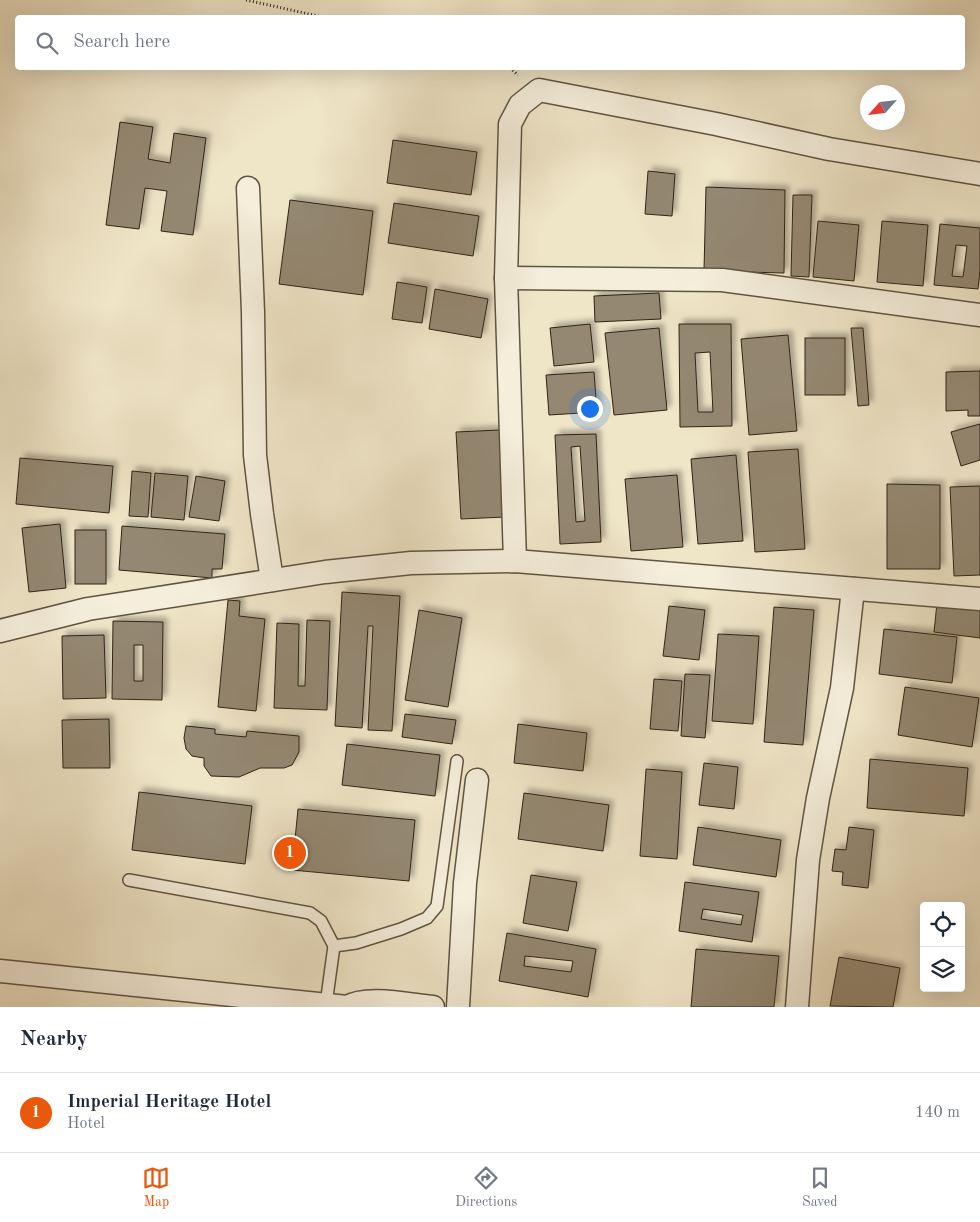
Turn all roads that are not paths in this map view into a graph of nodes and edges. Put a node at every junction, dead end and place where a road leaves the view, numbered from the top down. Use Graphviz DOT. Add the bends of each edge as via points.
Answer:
graph roads {
  1 [pos="980,174"];
  2 [pos="248,188"];
  3 [pos="506,278"];
  4 [pos="980,315"];
  5 [pos="515,561"];
  6 [pos="272,580"];
  7 [pos="853,589"];
  8 [pos="980,599"];
  9 [pos="0,631"];
  10 [pos="457,761"];
  11 [pos="476,780"];
  12 [pos="130,880"];
  13 [pos="334,946"];
  14 [pos="0,971"];
  15 [pos="340,1006"];
  16 [pos="433,1007"];
  17 [pos="458,1007"];
  18 [pos="797,1007"];
  1 -- 3 [label="street" via="829,149 540,90 520,105 510,124"];
  2 -- 6 [label="street" via="255,455"];
  3 -- 4 [label="street" via="722,280"];
  3 -- 5 [label="street"];
  5 -- 6 [label="street" via="412,563"];
  5 -- 7 [label="street"];
  6 -- 9 [label="street" via="88,609"];
  7 -- 8 [label="street"];
  7 -- 18 [label="street" via="842,688 808,860"];
  10 -- 13 [label="lane" via="437,906 428,918 401,929 356,943"];
  11 -- 17 [label="street" via="465,883"];
  12 -- 13 [label="lane" via="310,913 322,921"];
  13 -- 15 [label="lane"];
  14 -- 15 [label="street"];
  15 -- 16 [label="street" via="368,1001"];
}
